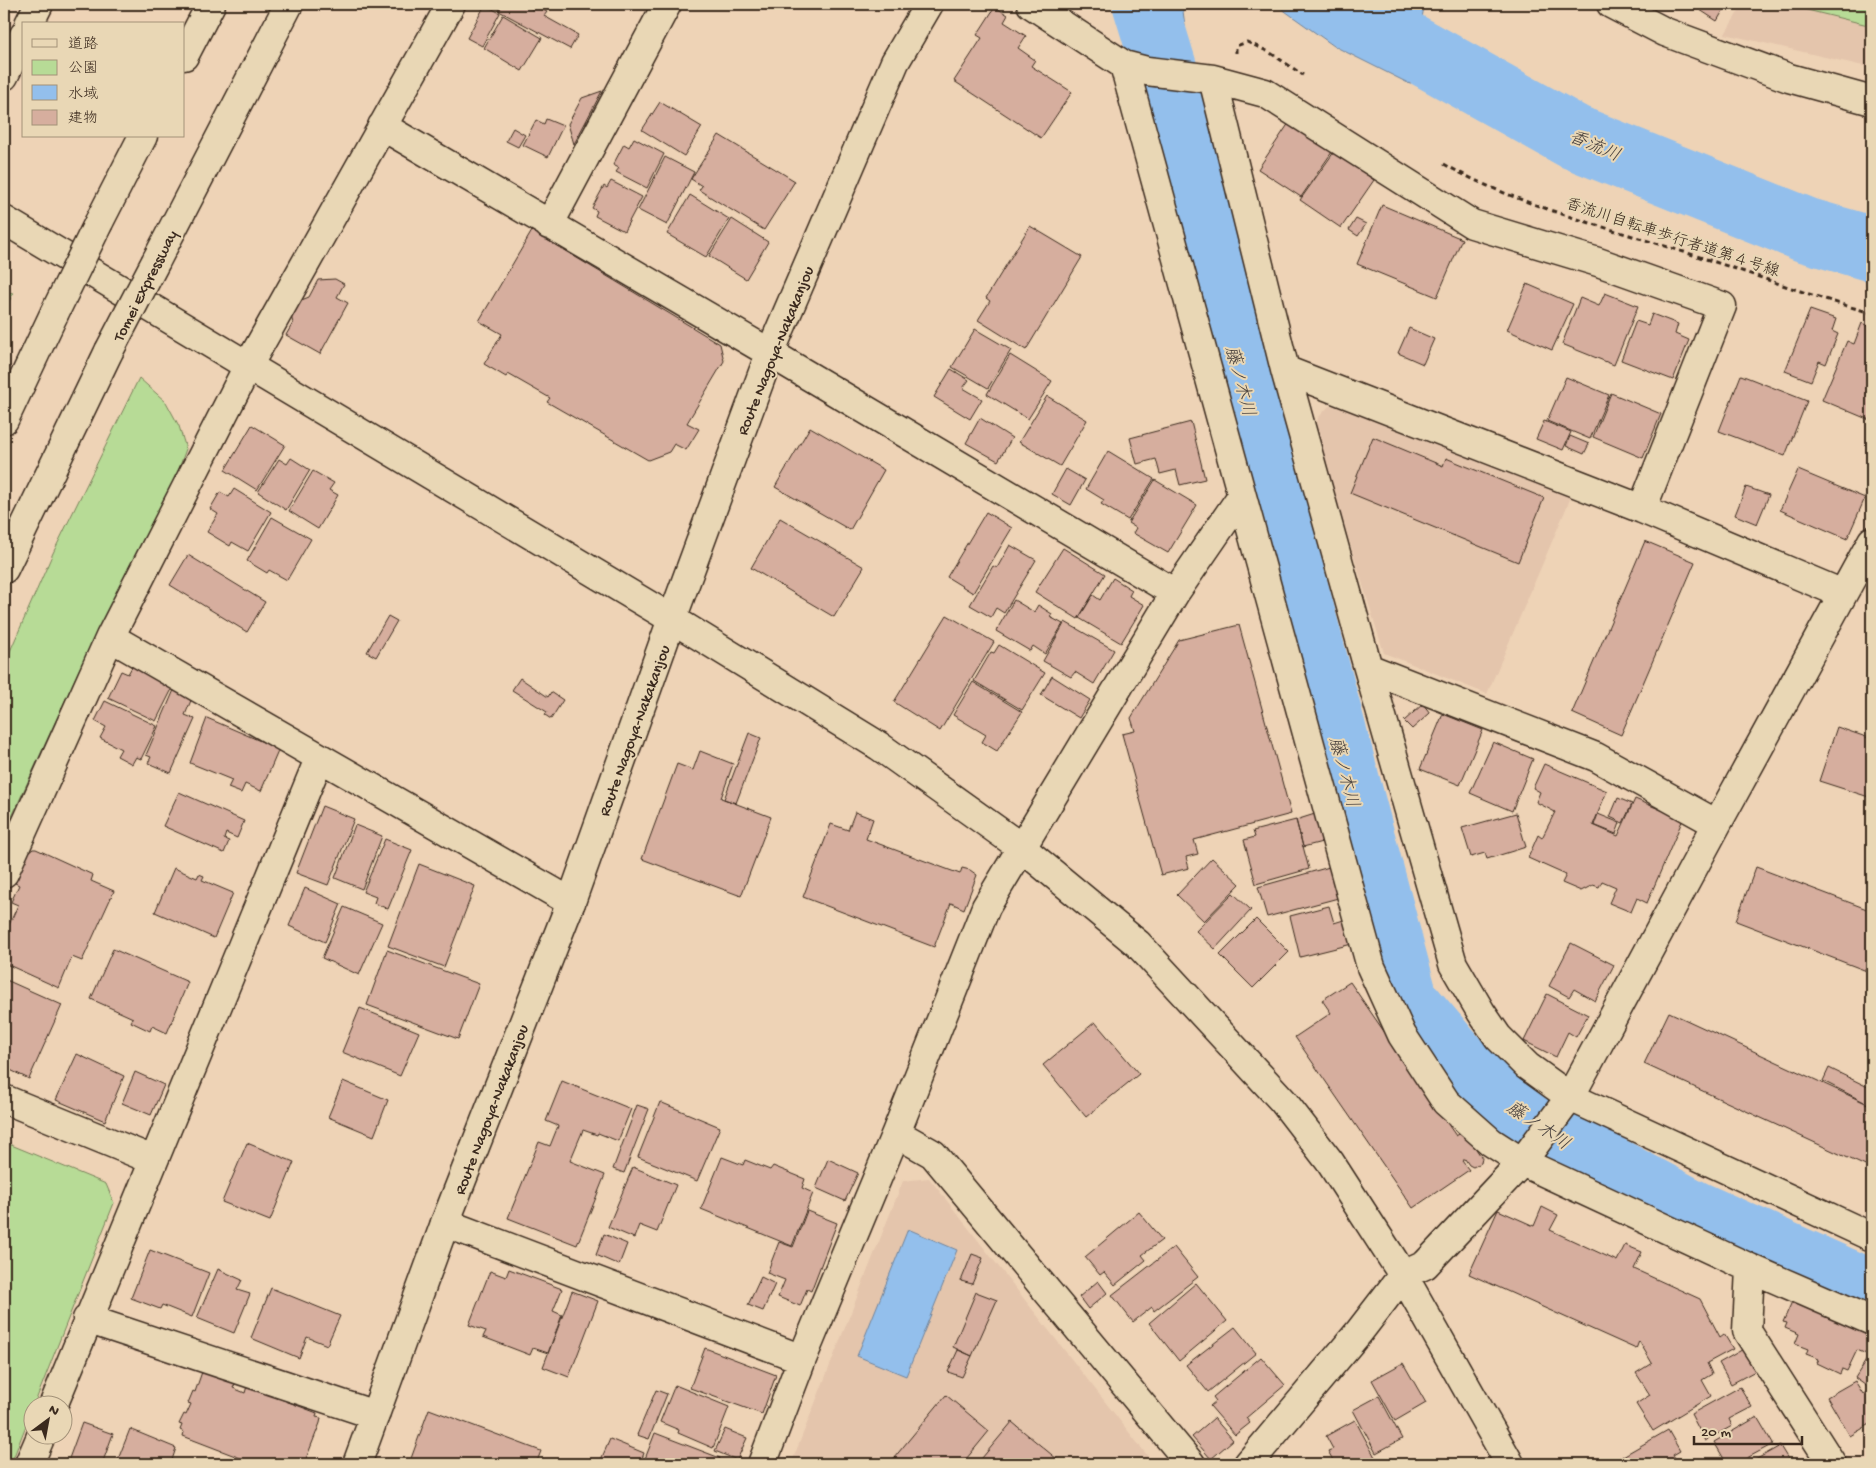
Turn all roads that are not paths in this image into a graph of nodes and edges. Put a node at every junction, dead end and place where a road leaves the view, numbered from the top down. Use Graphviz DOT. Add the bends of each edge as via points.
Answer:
graph roads {
  1 [pos="39,4"];
  2 [pos="211,4"];
  3 [pos="289,4"];
  4 [pos="451,4"];
  5 [pos="667,4"];
  6 [pos="929,4"];
  7 [pos="1031,4"];
  8 [pos="1611,4"];
  9 [pos="30,22"];
  10 [pos="22,39"];
  11 [pos="185,54"];
  12 [pos="1135,68"];
  13 [pos="4,76"];
  14 [pos="1213,79"];
  15 [pos="1872,101"];
  16 [pos="382,126"];
  17 [pos="142,138"];
  18 [pos="4,220"];
  19 [pos="550,225"];
  20 [pos="770,353"];
  21 [pos="248,366"];
  22 [pos="1284,370"];
  23 [pos="4,420"];
  24 [pos="1241,497"];
  25 [pos="1642,509"];
  26 [pos="1872,541"];
  27 [pos="4,569"];
  28 [pos="1175,593"];
  29 [pos="1843,594"];
  30 [pos="672,619"];
  31 [pos="110,637"];
  32 [pos="1368,668"];
  33 [pos="319,758"];
  34 [pos="1717,824"];
  35 [pos="1022,848"];
  36 [pos="4,874"];
  37 [pos="571,902"];
  38 [pos="4,1099"];
  39 [pos="1566,1103"];
  40 [pos="896,1133"];
  41 [pos="1525,1156"];
  42 [pos="153,1160"];
  43 [pos="445,1224"];
  44 [pos="1872,1237"];
  45 [pos="1750,1268"];
  46 [pos="1403,1275"];
  47 [pos="87,1319"];
  48 [pos="1872,1321"];
  49 [pos="802,1359"];
  50 [pos="57,1396"];
  51 [pos="375,1416"];
  52 [pos="36,1446"];
  53 [pos="29,1464"];
  54 [pos="356,1464"];
  55 [pos="762,1464"];
  56 [pos="1191,1464"];
  57 [pos="1248,1464"];
  58 [pos="1510,1464"];
  59 [pos="1832,1464"];
  1 -- 9 [label="main road"];
  2 -- 11 [label="main road"];
  3 -- 27 [label="main road, Tomei Expressway, bridge" via="110,351"];
  4 -- 16 [label="main road"];
  5 -- 19 [label="main road"];
  6 -- 20 [label="main road, Route Nagoya-Nakakanjou" via="895,62"];
  7 -- 12 [label="main road"];
  8 -- 15 [label="main road" via="1674,35 1789,78"];
  10 -- 13 [label="main road"];
  12 -- 14 [label="main road"];
  12 -- 24 [label="main road"];
  14 -- 22 [label="main road"];
  14 -- 25 [label="main road" via="1265,92 1472,224 1598,262 1722,306"];
  16 -- 19 [label="main road"];
  16 -- 21 [label="main road"];
  17 -- 23 [label="main road, bridge"];
  18 -- 21 [label="main road"];
  19 -- 20 [label="main road"];
  20 -- 28 [label="main road"];
  20 -- 30 [label="main road, Route Nagoya-Nakakanjou"];
  21 -- 30 [label="main road"];
  21 -- 31 [label="main road"];
  22 -- 25 [label="main road"];
  22 -- 32 [label="main road"];
  24 -- 28 [label="main road"];
  24 -- 41 [label="main road" via="1371,967 1402,1035 1446,1102 1491,1142"];
  25 -- 29 [label="main road"];
  26 -- 29 [label="main road"];
  28 -- 35 [label="main road"];
  29 -- 34 [label="main road"];
  30 -- 35 [label="main road" via="879,746"];
  30 -- 37 [label="main road, Route Nagoya-Nakakanjou"];
  31 -- 33 [label="main road"];
  31 -- 36 [label="main road"];
  32 -- 34 [label="main road" via="1596,757"];
  32 -- 39 [label="main road" via="1453,964 1498,1037"];
  33 -- 37 [label="main road"];
  33 -- 42 [label="main road"];
  34 -- 39 [label="main road"];
  35 -- 40 [label="main road" via="986,907"];
  35 -- 46 [label="main road" via="1138,944 1283,1101 1330,1162"];
  37 -- 43 [label="main road, Route Nagoya-Nakakanjou"];
  38 -- 42 [label="main road"];
  39 -- 41 [label="main road"];
  39 -- 44 [label="main road"];
  40 -- 49 [label="main road"];
  40 -- 56 [label="main road" via="933,1154"];
  41 -- 45 [label="main road"];
  41 -- 46 [label="main road" via="1425,1265"];
  42 -- 47 [label="main road"];
  43 -- 49 [label="main road"];
  43 -- 51 [label="main road, Route Nagoya-Nakakanjou"];
  45 -- 48 [label="main road"];
  45 -- 59 [label="main road" via="1747,1331"];
  46 -- 57 [label="main road"];
  46 -- 58 [label="main road"];
  47 -- 50 [label="main road"];
  47 -- 51 [label="main road"];
  49 -- 55 [label="main road"];
  51 -- 54 [label="main road, Route Nagoya-Nakakanjou"];
  52 -- 53 [label="main road"];
}
